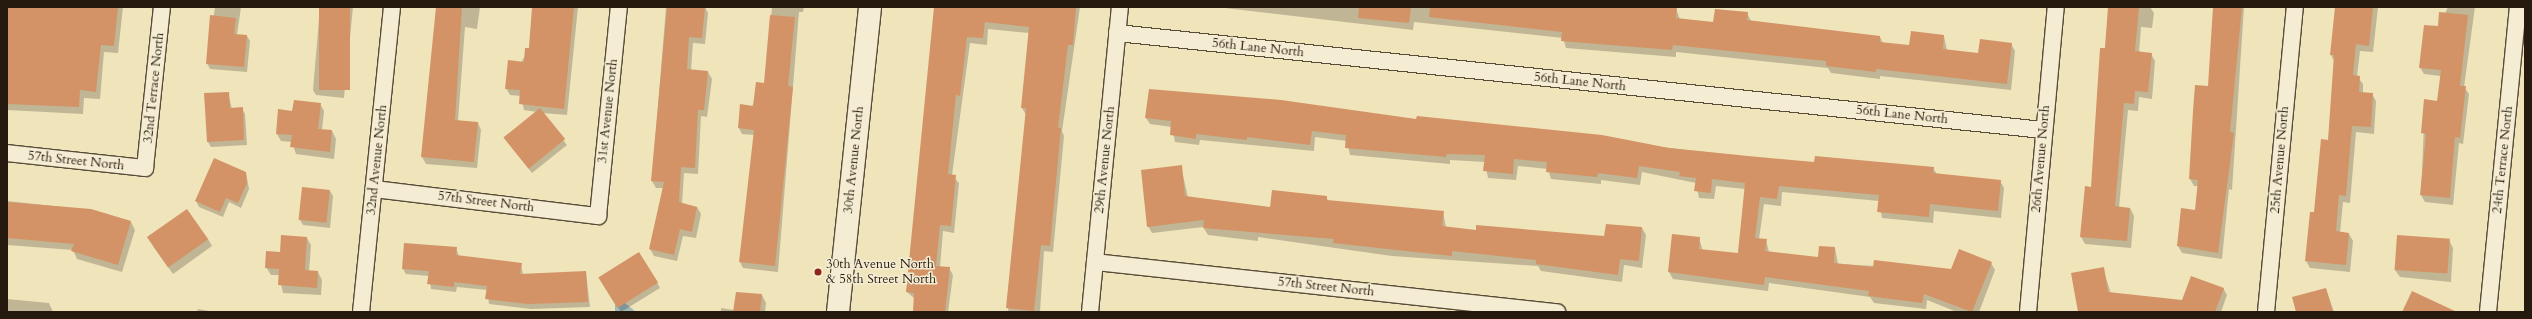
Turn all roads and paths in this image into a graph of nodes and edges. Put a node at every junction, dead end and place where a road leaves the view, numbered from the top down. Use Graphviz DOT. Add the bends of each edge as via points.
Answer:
graph roads {
  1 [pos="162,7"];
  2 [pos="392,7"];
  3 [pos="619,7"];
  4 [pos="870,7"];
  5 [pos="1120,7"];
  6 [pos="2056,7"];
  7 [pos="2295,7"];
  8 [pos="2518,7"];
  9 [pos="1117,33"];
  10 [pos="2043,130"];
  11 [pos="7,153"];
  12 [pos="145,168"];
  13 [pos="374,189"];
  14 [pos="598,216"];
  15 [pos="1095,262"];
  16 [pos="361,312"];
  17 [pos="838,312"];
  18 [pos="1090,312"];
  19 [pos="1557,312"];
  20 [pos="2028,312"];
  21 [pos="2266,312"];
  22 [pos="2488,312"];
  1 -- 12 [label="street, 32nd Terrace North"];
  2 -- 13 [label="street, 32nd Avenue North"];
  3 -- 14 [label="street, 31st Avenue North"];
  4 -- 17 [label="street, 30th Avenue North"];
  5 -- 9 [label="street, 29th Avenue North"];
  6 -- 10 [label="street, 26th Avenue North"];
  7 -- 21 [label="street, 25th Avenue North"];
  8 -- 22 [label="street, 24th Terrace North"];
  9 -- 10 [label="street, 56th Lane North"];
  9 -- 15 [label="street, 29th Avenue North"];
  10 -- 20 [label="street, 26th Avenue North"];
  11 -- 12 [label="street, 57th Street North"];
  13 -- 14 [label="street, 57th Street North"];
  13 -- 16 [label="street, 32nd Avenue North"];
  15 -- 18 [label="street, 29th Avenue North"];
  15 -- 19 [label="street, 57th Street North"];
}
